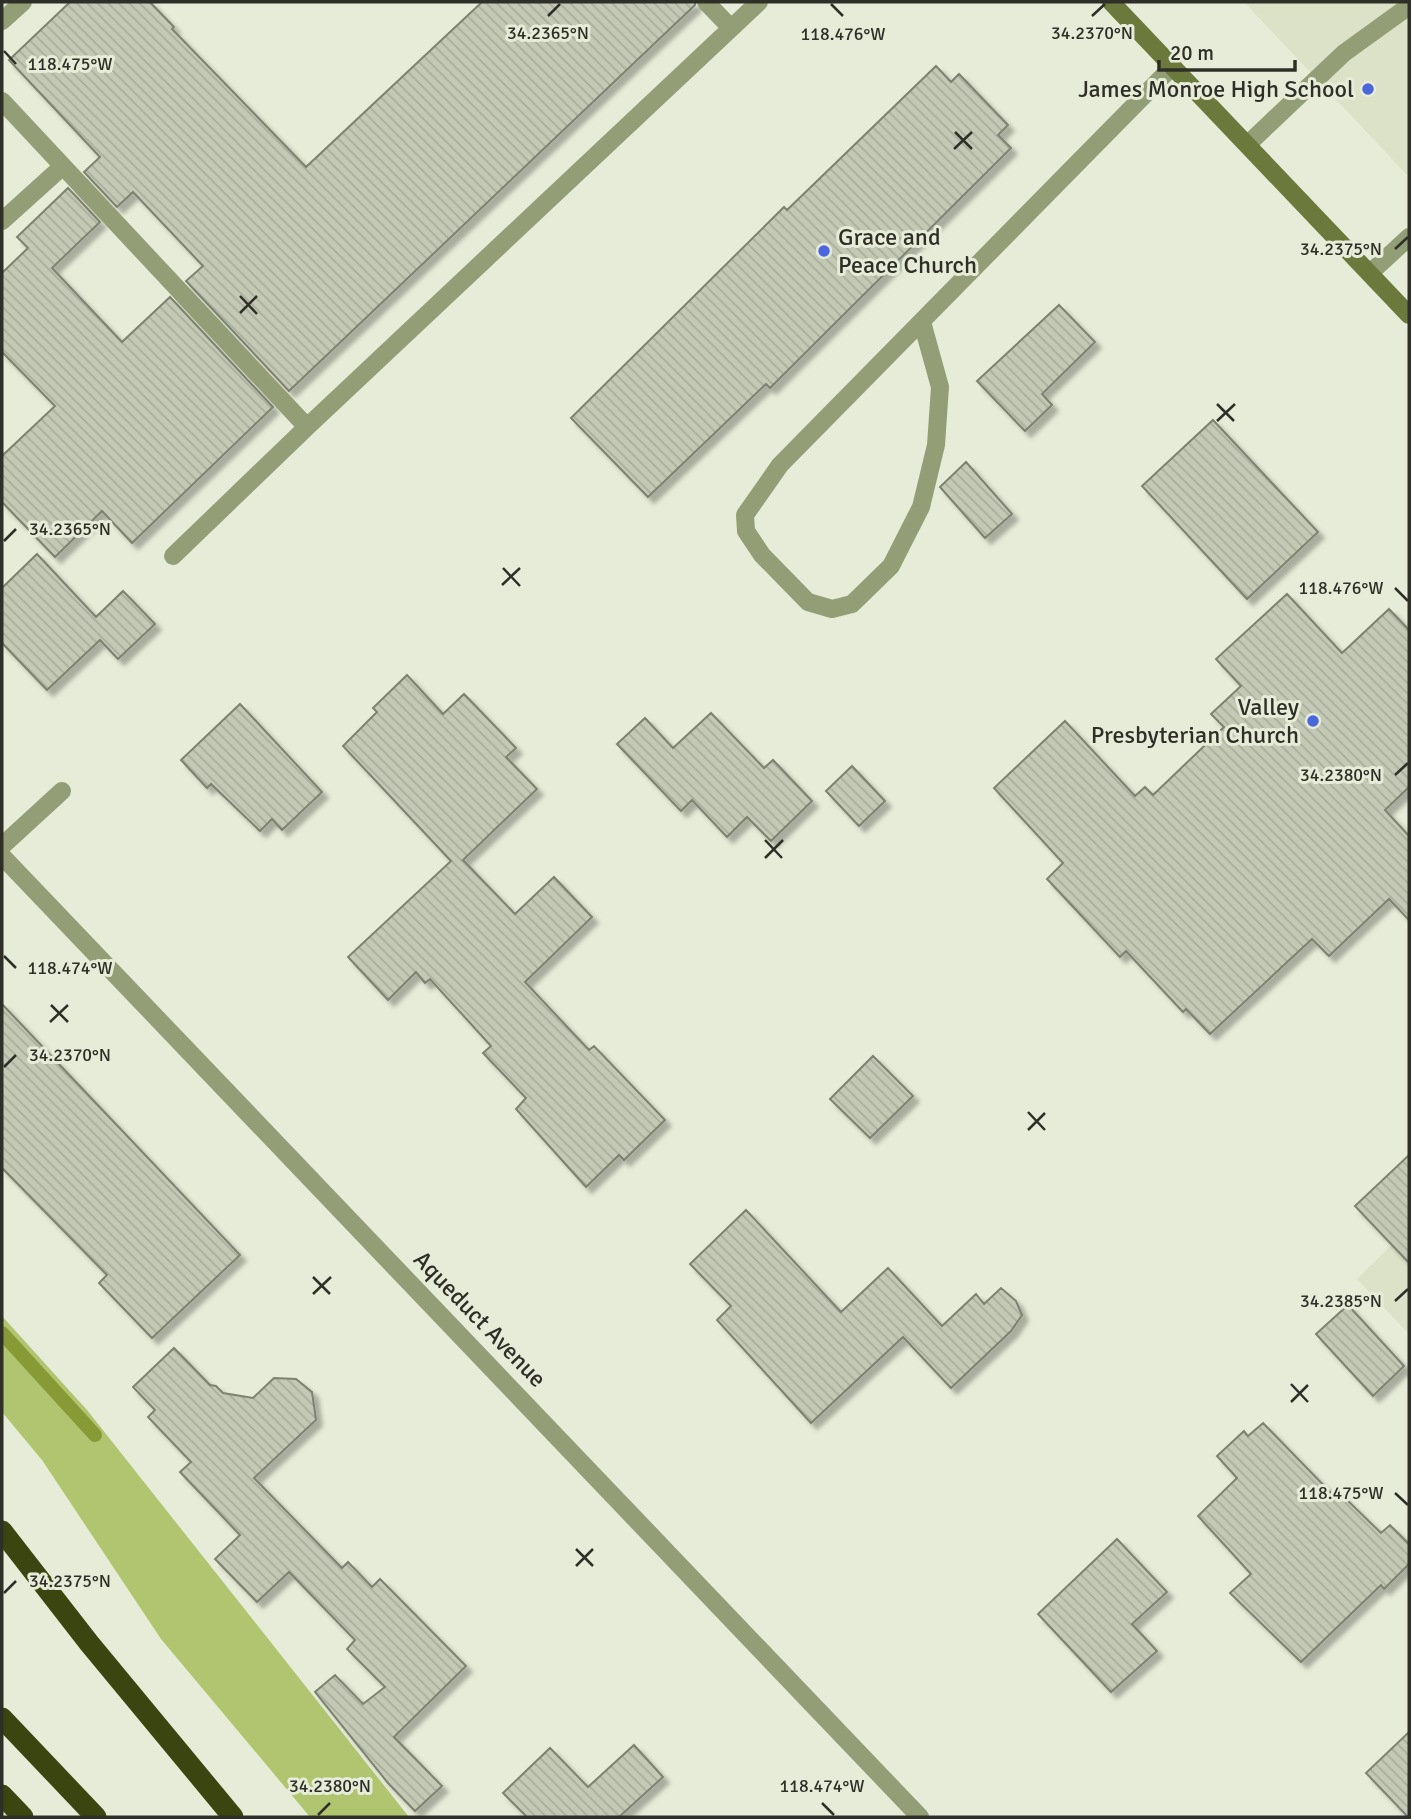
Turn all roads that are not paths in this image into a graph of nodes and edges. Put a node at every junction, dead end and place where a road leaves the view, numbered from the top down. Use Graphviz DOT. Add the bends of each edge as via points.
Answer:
graph roads {
  1 [pos="23,2"];
  2 [pos="706,2"];
  3 [pos="759,2"];
  4 [pos="1111,2"];
  5 [pos="1409,6"];
  6 [pos="2,22"];
  7 [pos="731,28"];
  8 [pos="1173,66"];
  9 [pos="2,101"];
  10 [pos="1248,144"];
  11 [pos="63,166"];
  12 [pos="2,222"];
  13 [pos="1409,237"];
  14 [pos="1370,273"];
  15 [pos="1409,315"];
  16 [pos="922,322"];
  17 [pos="307,427"];
  18 [pos="173,556"];
  19 [pos="62,792"];
  20 [pos="2,846"];
  21 [pos="2,856"];
  22 [pos="2,1531"];
  23 [pos="2,1718"];
  24 [pos="2,1795"];
  25 [pos="23,1817"];
  26 [pos="96,1817"];
  27 [pos="233,1817"];
  28 [pos="920,1817"];
  1 -- 6 [label="street"];
  2 -- 7 [label="street"];
  3 -- 7 [label="street"];
  4 -- 8 [label="main road"];
  5 -- 10 [label="street" via="1344,53"];
  7 -- 17 [label="street"];
  8 -- 10 [label="main road"];
  8 -- 16 [label="street"];
  9 -- 11 [label="street"];
  10 -- 14 [label="main road"];
  11 -- 12 [label="street"];
  11 -- 17 [label="street"];
  13 -- 14 [label="street"];
  14 -- 15 [label="main road"];
  16 -- 16 [label="street" via="780,465 745,515 746,531 762,555 808,602 832,609 852,604 891,566 921,507 936,445 940,387"];
  17 -- 18 [label="street"];
  19 -- 20 [label="street"];
  21 -- 28 [label="street, Aqueduct Avenue"];
  22 -- 27 [label="highway"];
  23 -- 26 [label="highway"];
  24 -- 25 [label="highway"];
}
